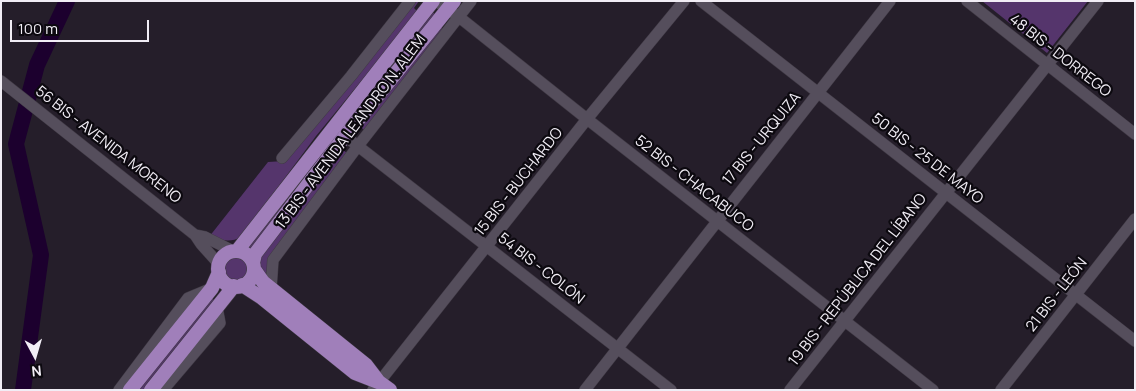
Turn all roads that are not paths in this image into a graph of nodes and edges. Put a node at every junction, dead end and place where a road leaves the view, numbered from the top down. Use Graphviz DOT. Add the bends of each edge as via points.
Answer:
graph roads {
  1 [pos="410,1"];
  2 [pos="434,1"];
  3 [pos="472,1"];
  4 [pos="684,1"];
  5 [pos="701,1"];
  6 [pos="890,1"];
  7 [pos="967,1"];
  8 [pos="1098,1"];
  9 [pos="453,10"];
  10 [pos="1048,65"];
  11 [pos="4,84"];
  12 [pos="818,93"];
  13 [pos="587,119"];
  14 [pos="1135,134"];
  15 [pos="345,136"];
  16 [pos="358,146"];
  17 [pos="282,158"];
  18 [pos="946,193"];
  19 [pos="1135,218"];
  20 [pos="716,221"];
  21 [pos="195,235"];
  22 [pos="488,246"];
  23 [pos="235,251"];
  24 [pos="254,266"];
  25 [pos="219,268"];
  26 [pos="238,286"];
  27 [pos="212,288"];
  28 [pos="271,288"];
  29 [pos="1076,295"];
  30 [pos="218,307"];
  31 [pos="844,320"];
  32 [pos="1135,340"];
  33 [pos="618,348"];
  34 [pos="381,387"];
  35 [pos="118,390"];
  36 [pos="130,390"];
  37 [pos="151,390"];
  38 [pos="163,390"];
  39 [pos="585,390"];
  40 [pos="671,390"];
  41 [pos="790,390"];
  42 [pos="933,390"];
  43 [pos="1001,390"];
  1 -- 17 [label="street"];
  2 -- 9 [label="street, 52 BIS - CHACABUCO"];
  2 -- 23 [label="main road, 13 BIS - AVENIDA LEANDRO N. ALEM"];
  3 -- 9 [label="street, 13 BIS - AVENIDA LEANDRO N. ALEM"];
  4 -- 13 [label="street, 15 BIS - BUCHARDO"];
  5 -- 12 [label="street, 50 BIS - 25 DE MAYO"];
  6 -- 12 [label="street, 17 BIS - URQUIZA"];
  7 -- 10 [label="street, 48 BIS - DORREGO"];
  8 -- 10 [label="street, 19 BIS - REPÚBLICA DEL LÍBANO"];
  9 -- 13 [label="street, 52 BIS - CHACABUCO"];
  9 -- 15 [label="main road, 13 BIS - AVENIDA LEANDRO N. ALEM"];
  9 -- 16 [label="street, 13 BIS - AVENIDA LEANDRO N. ALEM"];
  10 -- 14 [label="street, 48 BIS - DORREGO"];
  10 -- 18 [label="street, 19 BIS - REPÚBLICA DEL LÍBANO"];
  11 -- 21 [label="street, 56 BIS - AVENIDA MORENO"];
  12 -- 18 [label="street, 50 BIS - 25 DE MAYO"];
  12 -- 20 [label="street, 17 BIS - URQUIZA"];
  13 -- 20 [label="street, 52 BIS - CHACABUCO"];
  13 -- 22 [label="street, 15 BIS - BUCHARDO"];
  15 -- 16 [label="street, 54 BIS - COLÓN"];
  15 -- 24 [label="main road, 13 BIS - AVENIDA LEANDRO N. ALEM" via="255,254"];
  16 -- 22 [label="street, 54 BIS - COLÓN"];
  16 -- 28 [label="street, 13 BIS - AVENIDA LEANDRO N. ALEM" via="274,260"];
  18 -- 29 [label="street, 50 BIS - 25 DE MAYO"];
  18 -- 31 [label="street, 19 BIS - REPÚBLICA DEL LÍBANO"];
  19 -- 29 [label="street, 21 BIS - LEÓN"];
  20 -- 31 [label="street, 52 BIS - CHACABUCO"];
  20 -- 33 [label="street, 17 BIS - URQUIZA"];
  21 -- 23 [label="street, 56 BIS - AVENIDA MORENO"];
  21 -- 25 [label="street, 56 BIS - AVENIDA MORENO"];
  22 -- 33 [label="street, 54 BIS - COLÓN"];
  22 -- 34 [label="street, 15 BIS - BUCHARDO"];
  23 -- 24 [label="main road" via="245,253"];
  23 -- 25 [label="main road" via="221,258"];
  24 -- 26 [label="main road" via="250,280"];
  24 -- 28 [label="main road" via="263,282"];
  25 -- 26 [label="main road" via="224,282"];
  25 -- 27 [label="main road"];
  26 -- 30 [label="main road"];
  26 -- 34 [label="main road" via="262,298 355,373"];
  27 -- 35 [label="street" via="188,298"];
  27 -- 36 [label="main road"];
  28 -- 34 [label="main road" via="366,364"];
  29 -- 32 [label="street, 50 BIS - 25 DE MAYO"];
  29 -- 43 [label="street, 21 BIS - LEÓN"];
  30 -- 37 [label="main road"];
  30 -- 38 [label="street" via="220,323"];
  31 -- 41 [label="street, 19 BIS - REPÚBLICA DEL LÍBANO"];
  31 -- 42 [label="street, 52 BIS - CHACABUCO"];
  33 -- 39 [label="street, 17 BIS - URQUIZA"];
  33 -- 40 [label="street, 54 BIS - COLÓN"];
}
